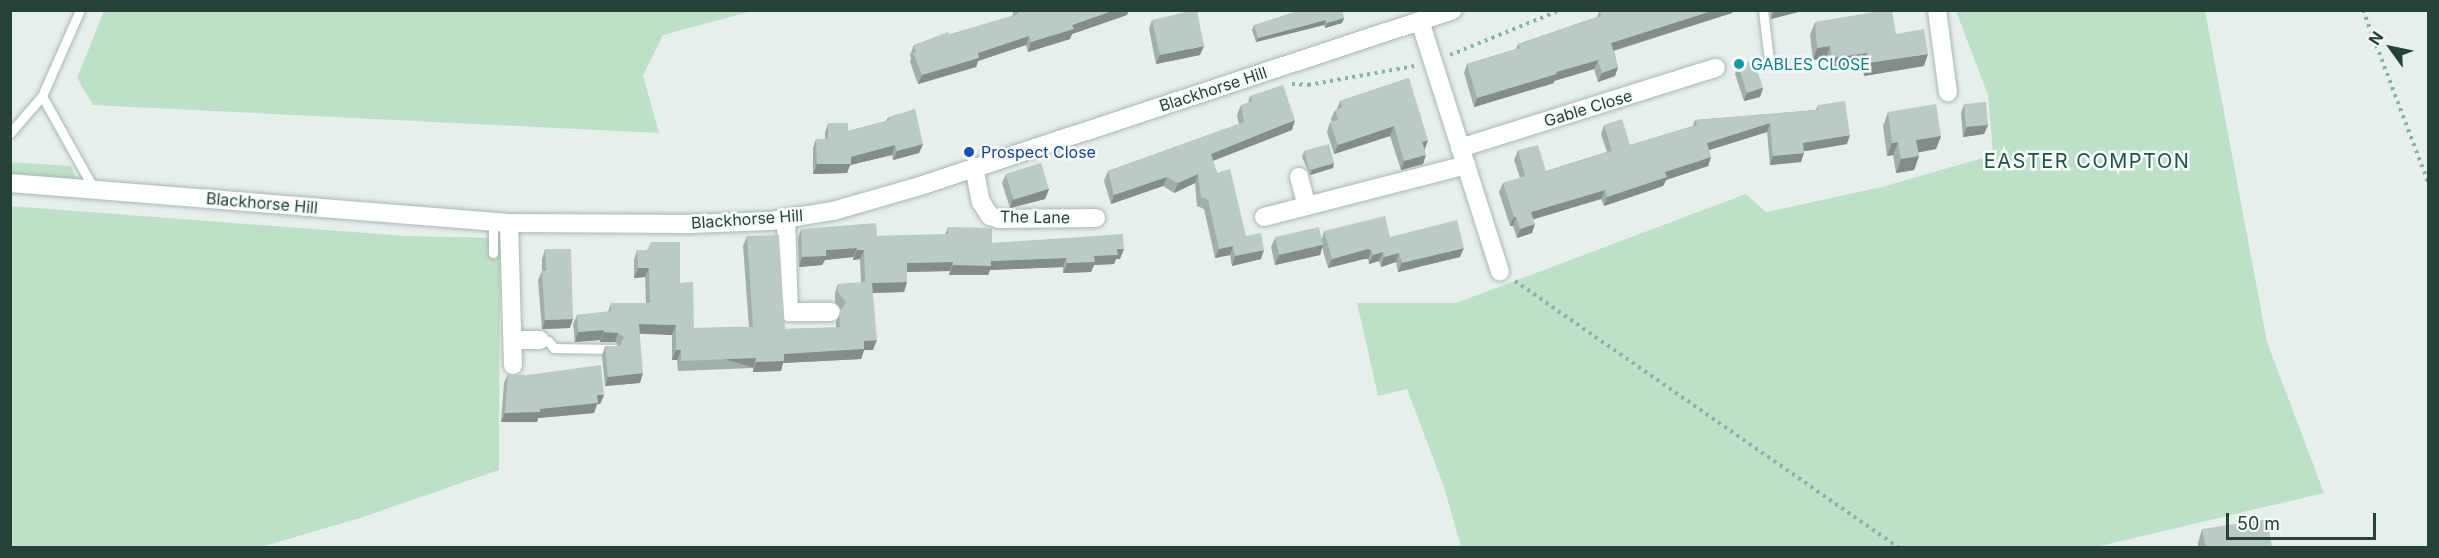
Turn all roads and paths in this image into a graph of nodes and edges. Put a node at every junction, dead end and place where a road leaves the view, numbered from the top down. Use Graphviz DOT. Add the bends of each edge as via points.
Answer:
graph roads {
  1 [pos="80,10"];
  2 [pos="1453,10"];
  3 [pos="1561,10"];
  4 [pos="1763,10"];
  5 [pos="1937,10"];
  6 [pos="2363,10"];
  7 [pos="1414,18"];
  8 [pos="1769,61"];
  9 [pos="1433,63"];
  10 [pos="1716,68"];
  11 [pos="1286,84"];
  12 [pos="1948,92"];
  13 [pos="42,96"];
  14 [pos="10,133"];
  15 [pos="1463,157"];
  16 [pos="974,167"];
  17 [pos="1299,177"];
  18 [pos="2428,182"];
  19 [pos="10,183"];
  20 [pos="94,189"];
  21 [pos="1307,206"];
  22 [pos="1264,217"];
  23 [pos="1096,218"];
  24 [pos="786,219"];
  25 [pos="501,222"];
  26 [pos="493,253"];
  27 [pos="1500,272"];
  28 [pos="831,312"];
  29 [pos="513,340"];
  30 [pos="540,340"];
  31 [pos="614,349"];
  32 [pos="513,364"];
  33 [pos="1899,548"];
  1 -- 13 [label="lane"];
  2 -- 7 [label="main road, Blackhorse Hill"];
  3 -- 9 [label="path"];
  4 -- 8 [label="lane"];
  5 -- 12 [label="main road"];
  6 -- 18 [label="path"];
  7 -- 9 [label="main road"];
  7 -- 16 [label="main road, Blackhorse Hill"];
  9 -- 11 [label="path" via="1308,85"];
  9 -- 15 [label="main road"];
  10 -- 15 [label="main road, Gable Close"];
  13 -- 14 [label="lane"];
  13 -- 20 [label="lane"];
  15 -- 21 [label="main road"];
  15 -- 27 [label="main road"];
  16 -- 23 [label="main road, The Lane" via="981,202 990,216"];
  16 -- 24 [label="main road, Blackhorse Hill" via="833,211"];
  17 -- 21 [label="main road"];
  19 -- 20 [label="main road, Blackhorse Hill"];
  20 -- 25 [label="main road, Blackhorse Hill"];
  21 -- 22 [label="main road"];
  24 -- 25 [label="main road, Blackhorse Hill" via="690,224"];
  24 -- 28 [label="main road" via="789,312"];
  25 -- 26 [label="lane"];
  25 -- 29 [label="main road"];
  27 -- 33 [label="path"];
  29 -- 30 [label="main road"];
  29 -- 32 [label="main road"];
  30 -- 31 [label="lane" via="548,341 554,348"];
}
